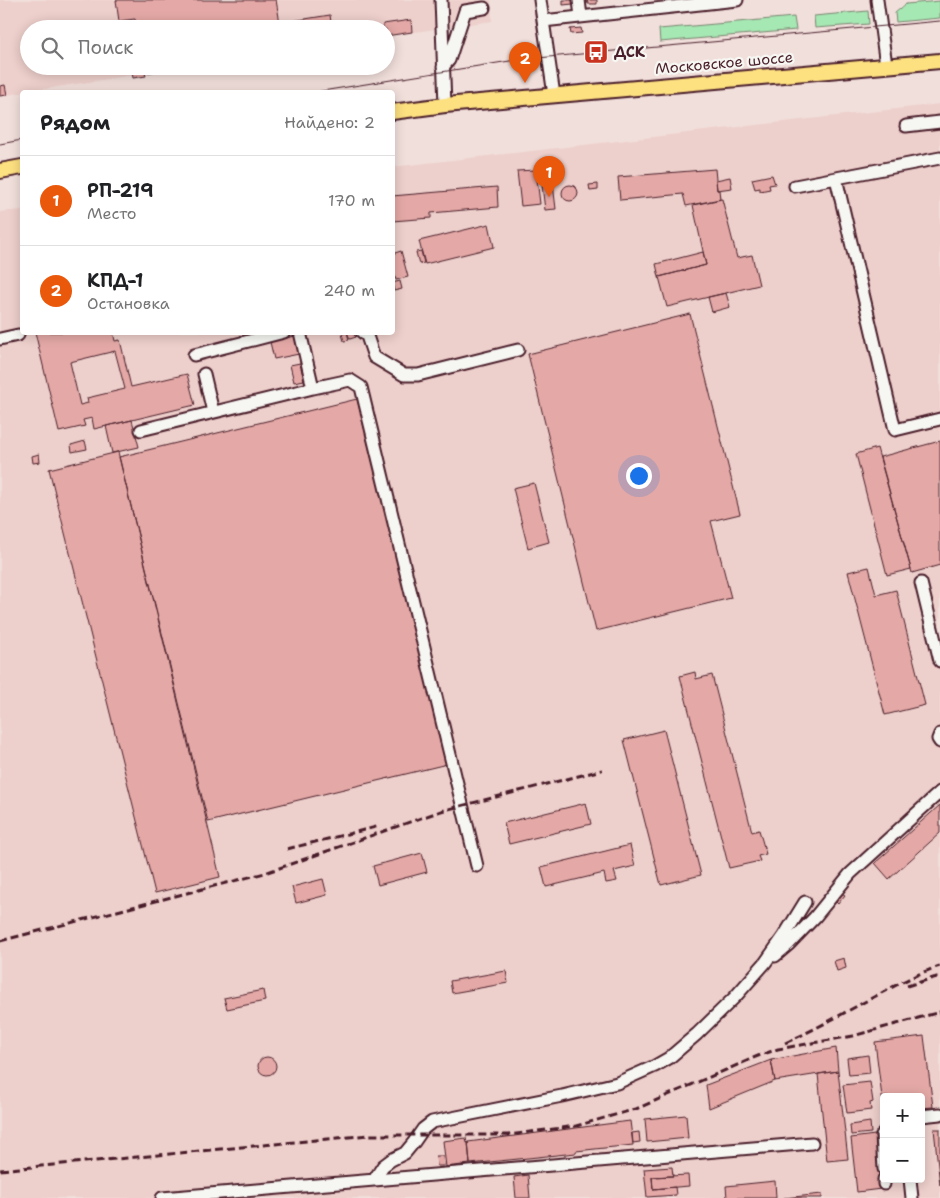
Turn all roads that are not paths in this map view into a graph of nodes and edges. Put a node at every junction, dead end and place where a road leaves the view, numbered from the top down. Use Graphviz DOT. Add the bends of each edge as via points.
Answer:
graph roads {
  1 [pos="441,0"];
  2 [pos="540,0"];
  3 [pos="579,0"];
  4 [pos="737,0"];
  5 [pos="888,0"];
  6 [pos="877,3"];
  7 [pos="484,8"];
  8 [pos="581,17"];
  9 [pos="543,21"];
  10 [pos="940,61"];
  11 [pos="886,65"];
  12 [pos="443,67"];
  13 [pos="554,95"];
  14 [pos="445,105"];
  15 [pos="395,112"];
  16 [pos="940,122"];
  17 [pos="906,126"];
  18 [pos="940,158"];
  19 [pos="20,167"];
  20 [pos="0,171"];
  21 [pos="836,178"];
  22 [pos="795,186"];
  23 [pos="18,335"];
  24 [pos="272,335"];
  25 [pos="301,335"];
  26 [pos="366,335"];
  27 [pos="0,340"];
  28 [pos="518,350"];
  29 [pos="194,355"];
  30 [pos="204,374"];
  31 [pos="314,388"];
  32 [pos="213,412"];
  33 [pos="940,419"];
  34 [pos="141,430"];
  35 [pos="922,583"];
  36 [pos="940,660"];
  37 [pos="940,734"];
  38 [pos="940,742"];
  39 [pos="940,792"];
  40 [pos="477,866"];
  41 [pos="805,902"];
  42 [pos="765,963"];
  43 [pos="940,1114"];
  44 [pos="925,1116"];
  45 [pos="812,1142"];
  46 [pos="374,1180"];
  47 [pos="910,1183"];
  48 [pos="213,1196"];
  49 [pos="162,1198"];
  50 [pos="912,1198"];
  1 -- 12 [label="street"];
  2 -- 9 [label="street"];
  3 -- 8 [label="street"];
  4 -- 8 [label="street"];
  5 -- 6 [label="street"];
  6 -- 11 [label="street"];
  7 -- 12 [label="street" via="466,11 449,60"];
  8 -- 9 [label="street"];
  9 -- 13 [label="street"];
  10 -- 11 [label="main road, Московское шоссе"];
  11 -- 13 [label="main road, Московское шоссе"];
  12 -- 14 [label="street"];
  13 -- 14 [label="main road, Московское шоссе"];
  14 -- 15 [label="main road, Московское шоссе"];
  16 -- 17 [label="street"];
  18 -- 21 [label="street"];
  19 -- 20 [label="main road"];
  21 -- 22 [label="street"];
  21 -- 33 [label="street" via="895,430"];
  23 -- 27 [label="street"];
  24 -- 29 [label="street"];
  25 -- 31 [label="street"];
  26 -- 28 [label="street" via="374,357 404,375 418,375"];
  30 -- 32 [label="street"];
  31 -- 32 [label="street"];
  31 -- 40 [label="street" via="350,380 361,387"];
  32 -- 34 [label="street"];
  35 -- 36 [label="street"];
  37 -- 38 [label="street"];
  39 -- 42 [label="street" via="850,874 789,944"];
  41 -- 42 [label="street"];
  42 -- 46 [label="street" via="698,1034 655,1066 617,1083 432,1122 405,1153 383,1166"];
  43 -- 44 [label="street"];
  45 -- 46 [label="street"];
  46 -- 48 [label="street"];
  47 -- 50 [label="street"];
  48 -- 49 [label="street"];
}
